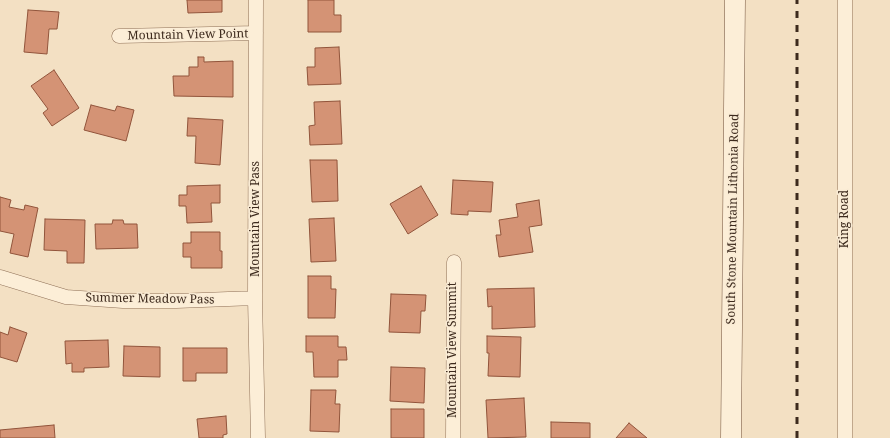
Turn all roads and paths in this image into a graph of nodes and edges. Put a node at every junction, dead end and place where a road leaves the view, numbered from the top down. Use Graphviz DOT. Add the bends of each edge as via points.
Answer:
graph roads {
  1 [pos="256,0"];
  2 [pos="735,0"];
  3 [pos="845,0"];
  4 [pos="256,33"];
  5 [pos="119,36"];
  6 [pos="454,262"];
  7 [pos="0,277"];
  8 [pos="255,298"];
  9 [pos="258,438"];
  10 [pos="453,438"];
  11 [pos="730,438"];
  12 [pos="845,438"];
  1 -- 4 [label="street, Mountain View Pass"];
  2 -- 11 [label="main road, South Stone Mountain Lithonia Road"];
  3 -- 12 [label="street, King Road"];
  4 -- 5 [label="street, Mountain View Point"];
  4 -- 8 [label="street, Mountain View Pass"];
  6 -- 10 [label="street, Mountain View Summit"];
  7 -- 8 [label="street, Summer Meadow Pass" via="66,297 123,301"];
  8 -- 9 [label="street, Mountain View Pass"];
}
